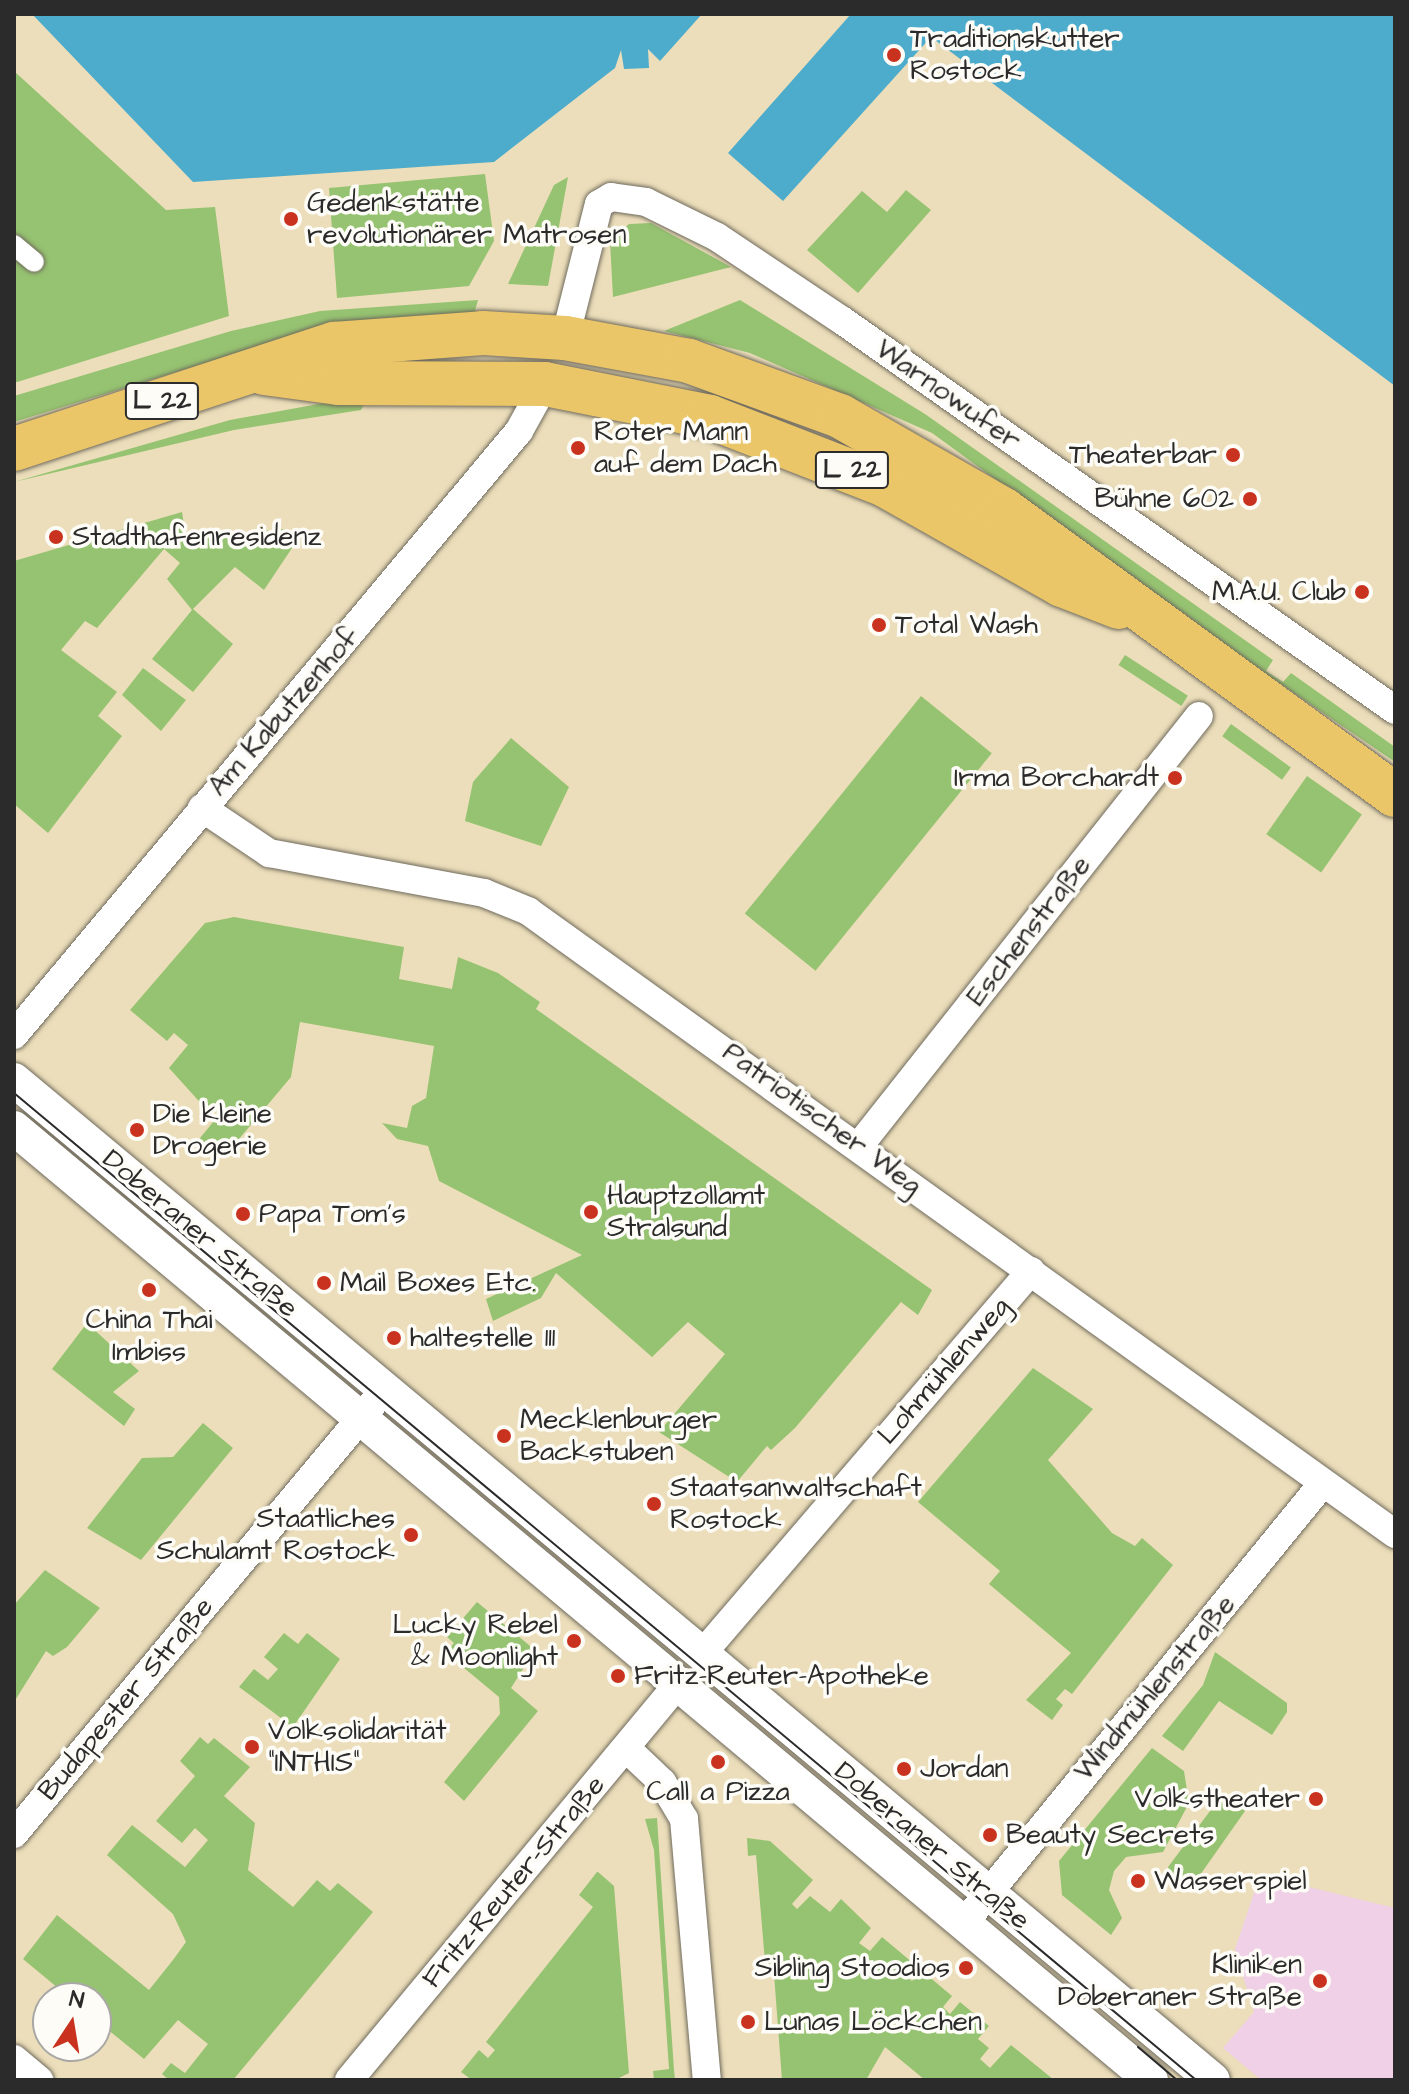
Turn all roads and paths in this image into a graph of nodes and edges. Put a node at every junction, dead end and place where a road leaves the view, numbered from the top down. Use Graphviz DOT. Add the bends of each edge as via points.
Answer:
graph roads {
  1 [pos="14,245"];
  2 [pos="34,262"];
  3 [pos="565,338"];
  4 [pos="262,373"];
  5 [pos="545,384"];
  6 [pos="14,449"];
  7 [pos="1136,614"];
  8 [pos="1395,710"];
  9 [pos="1199,716"];
  10 [pos="1395,795"];
  11 [pos="202,808"];
  12 [pos="14,1035"];
  13 [pos="14,1080"];
  14 [pos="14,1128"];
  15 [pos="859,1146"];
  16 [pos="1031,1271"];
  17 [pos="385,1389"];
  18 [pos="362,1418"];
  19 [pos="1323,1483"];
  20 [pos="1394,1530"];
  21 [pos="702,1654"];
  22 [pos="678,1684"];
  23 [pos="626,1748"];
  24 [pos="14,1834"];
  25 [pos="989,1893"];
  26 [pos="964,1923"];
  27 [pos="14,2059"];
  28 [pos="1203,2076"];
  29 [pos="39,2080"];
  30 [pos="349,2080"];
  31 [pos="707,2080"];
  32 [pos="1151,2080"];
  1 -- 2 [label="street"];
  3 -- 4 [label="main road, L 22" via="377,339 334,344"];
  3 -- 5 [label="main road, Warnowufer"];
  3 -- 7 [label="main road, L 22" via="700,364 840,416 1077,558"];
  3 -- 8 [label="street, Warnowufer" via="599,204 611,197 657,207 849,325"];
  4 -- 5 [label="main road, L 22" via="338,383"];
  4 -- 6 [label="main road, L 22"];
  5 -- 7 [label="main road, L 22" via="645,399 789,444 885,485 1062,585"];
  5 -- 11 [label="street, Am Kabutzenhof" via="519,431"];
  7 -- 10 [label="main road, L 22"];
  9 -- 15 [label="street, Eschenstraße"];
  11 -- 12 [label="street, Am Kabutzenhof"];
  11 -- 15 [label="street, Patriotischer Weg" via="269,853 484,893 528,911"];
  13 -- 17 [label="street, Doberaner Straße"];
  14 -- 18 [label="street, Doberaner Straße"];
  15 -- 16 [label="street, Patriotischer Weg"];
  16 -- 19 [label="street, Patriotischer Weg"];
  16 -- 21 [label="street, Lohmühlenweg"];
  17 -- 18 [label="street"];
  17 -- 21 [label="street, Doberaner Straße"];
  18 -- 22 [label="street, Doberaner Straße"];
  18 -- 24 [label="street, Budapester Straße"];
  19 -- 20 [label="street, Patriotischer Weg"];
  19 -- 25 [label="street, Windmühlenstraße"];
  21 -- 22 [label="street"];
  21 -- 25 [label="street, Doberaner Straße"];
  22 -- 23 [label="street, Fritz-Reuter-Straße"];
  22 -- 26 [label="street, Doberaner Straße"];
  23 -- 30 [label="street, Fritz-Reuter-Straße"];
  23 -- 31 [label="street" via="662,1782 684,1819"];
  25 -- 26 [label="street, Windmühlenstraße"];
  25 -- 28 [label="street, Doberaner Straße"];
  26 -- 32 [label="street, Doberaner Straße"];
  27 -- 29 [label="street"];
}
